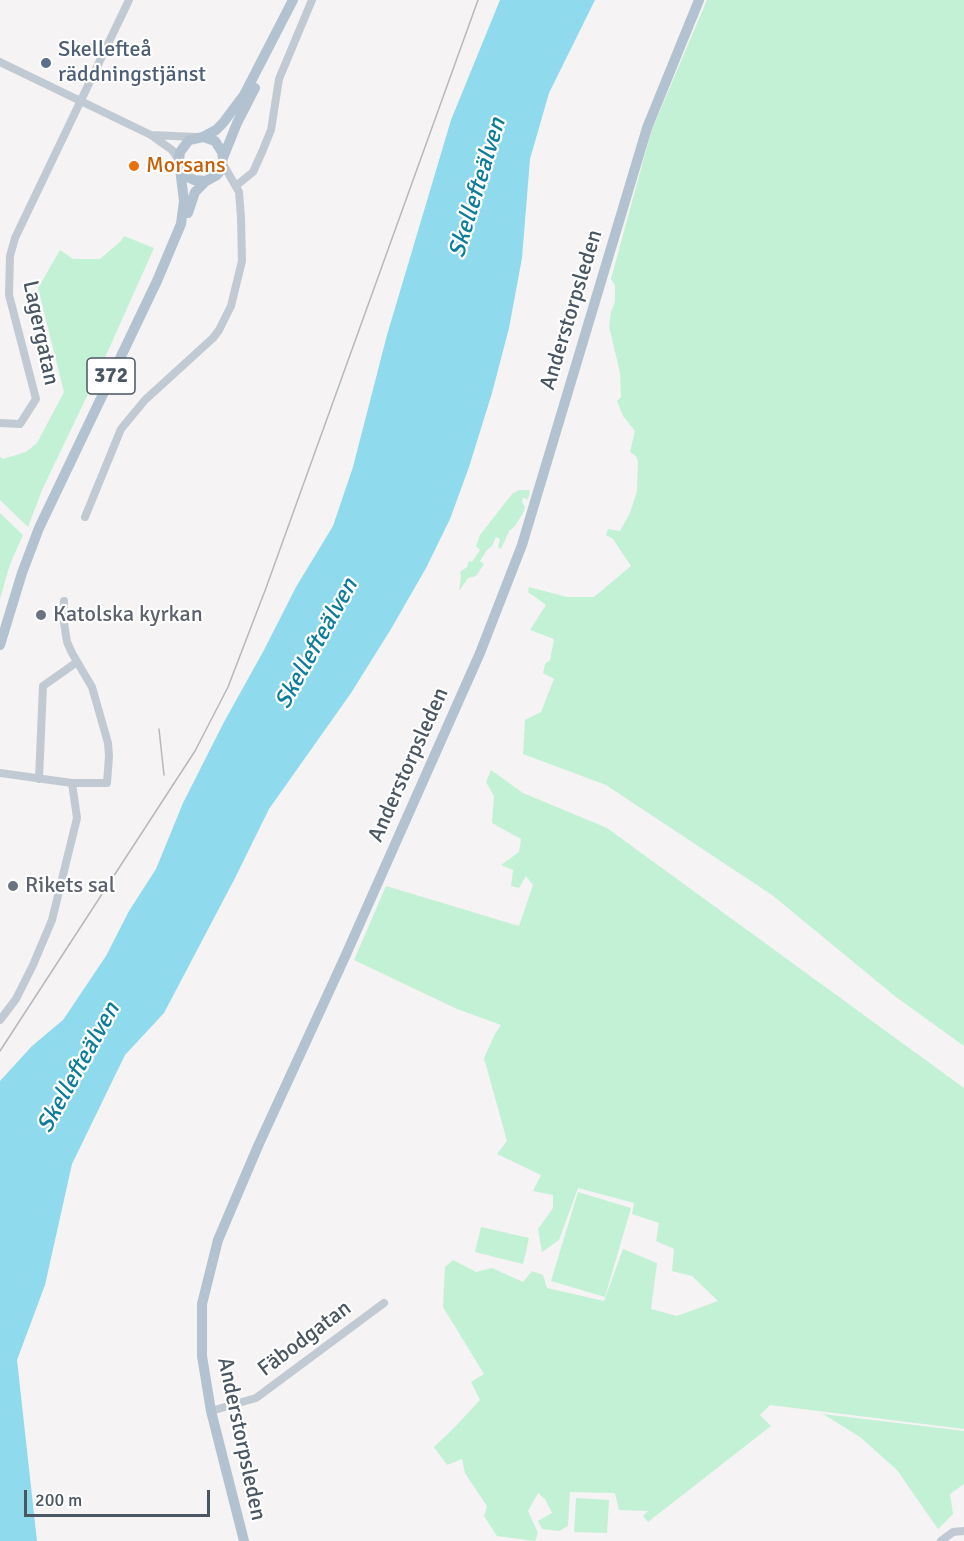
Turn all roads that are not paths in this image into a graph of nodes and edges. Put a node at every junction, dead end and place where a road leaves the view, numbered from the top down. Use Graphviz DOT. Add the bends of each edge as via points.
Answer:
graph roads {
  1 [pos="129,0"];
  2 [pos="293,0"];
  3 [pos="312,0"];
  4 [pos="699,0"];
  5 [pos="280,27"];
  6 [pos="0,62"];
  7 [pos="81,101"];
  8 [pos="151,135"];
  9 [pos="200,137"];
  10 [pos="223,161"];
  11 [pos="180,163"];
  12 [pos="209,179"];
  13 [pos="237,185"];
  14 [pos="181,224"];
  15 [pos="0,423"];
  16 [pos="85,517"];
  17 [pos="64,601"];
  18 [pos="0,645"];
  19 [pos="77,662"];
  20 [pos="0,773"];
  21 [pos="39,778"];
  22 [pos="72,783"];
  23 [pos="0,1020"];
  24 [pos="384,1303"];
  25 [pos="211,1411"];
  26 [pos="964,1531"];
  27 [pos="244,1541"];
  28 [pos="941,1541"];
  1 -- 7 [label="street, Lagergatan"];
  2 -- 5 [label="main road"];
  3 -- 13 [label="street" via="279,79 271,130 253,172"];
  4 -- 25 [label="main road, Anderstorpsleden" via="647,129 522,545 480,653 218,1240 202,1304 202,1356"];
  5 -- 9 [label="main road" via="244,95 216,130"];
  5 -- 10 [label="main road" via="277,42"];
  6 -- 7 [label="street"];
  7 -- 8 [label="street"];
  7 -- 15 [label="street, Lagergatan" via="10,256 9,295 36,399 20,424"];
  8 -- 9 [label="street"];
  8 -- 11 [label="street" via="172,150"];
  9 -- 10 [label="main road" via="215,141"];
  9 -- 11 [label="main road" via="184,146"];
  10 -- 12 [label="main road" via="221,170"];
  10 -- 13 [label="street"];
  11 -- 12 [label="main road" via="188,177"];
  11 -- 14 [label="main road" via="184,201"];
  12 -- 13 [label="street"];
  12 -- 14 [label="main road" via="195,192"];
  13 -- 16 [label="street" via="242,261 225,319 213,338 125,423"];
  14 -- 18 [label="main road, 372" via="39,528"];
  17 -- 19 [label="street" via="64,628"];
  19 -- 21 [label="street" via="43,686"];
  19 -- 22 [label="street" via="92,687 108,742 107,783"];
  20 -- 21 [label="street"];
  21 -- 22 [label="street"];
  22 -- 23 [label="street" via="77,818 52,920 16,999"];
  24 -- 25 [label="street, Fäbodgatan" via="256,1398"];
  25 -- 27 [label="main road, Anderstorpsleden"];
  26 -- 28 [label="street" via="953,1532"];
}
